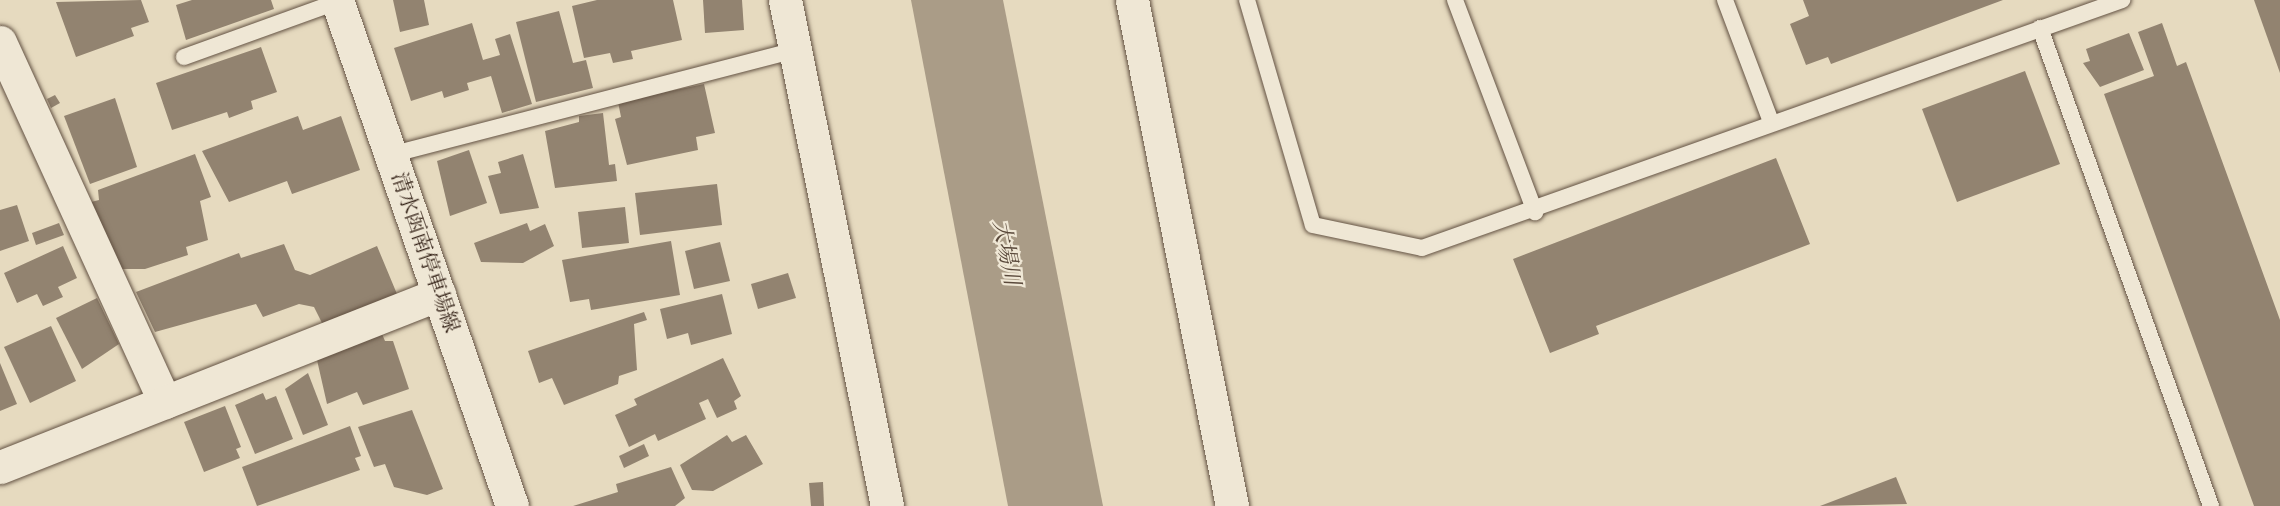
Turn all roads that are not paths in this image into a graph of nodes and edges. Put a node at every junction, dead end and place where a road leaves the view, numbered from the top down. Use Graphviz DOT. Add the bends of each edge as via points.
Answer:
graph roads {
  1 [pos="785,0"];
  2 [pos="1132,0"];
  3 [pos="1247,0"];
  4 [pos="1455,0"];
  5 [pos="1725,0"];
  6 [pos="2122,0"];
  7 [pos="337,1"];
  8 [pos="2040,28"];
  9 [pos="0,42"];
  10 [pos="795,50"];
  11 [pos="184,57"];
  12 [pos="1771,122"];
  13 [pos="390,155"];
  14 [pos="1535,212"];
  15 [pos="439,294"];
  16 [pos="165,402"];
  17 [pos="0,467"];
  18 [pos="512,506"];
  19 [pos="887,506"];
  20 [pos="1232,506"];
  21 [pos="2211,506"];
  1 -- 10 [label="street"];
  2 -- 20 [label="street"];
  3 -- 14 [label="lane" via="1313,225 1422,248"];
  4 -- 14 [label="lane"];
  5 -- 12 [label="lane"];
  6 -- 8 [label="lane"];
  7 -- 11 [label="lane"];
  7 -- 13 [label="street, 清水函南停車場線"];
  8 -- 12 [label="lane"];
  8 -- 21 [label="lane"];
  9 -- 16 [label="street"];
  10 -- 13 [label="lane"];
  10 -- 19 [label="street"];
  12 -- 14 [label="lane"];
  13 -- 15 [label="street, 清水函南停車場線"];
  15 -- 16 [label="street"];
  15 -- 18 [label="street, 清水函南停車場線"];
  16 -- 17 [label="street"];
}
